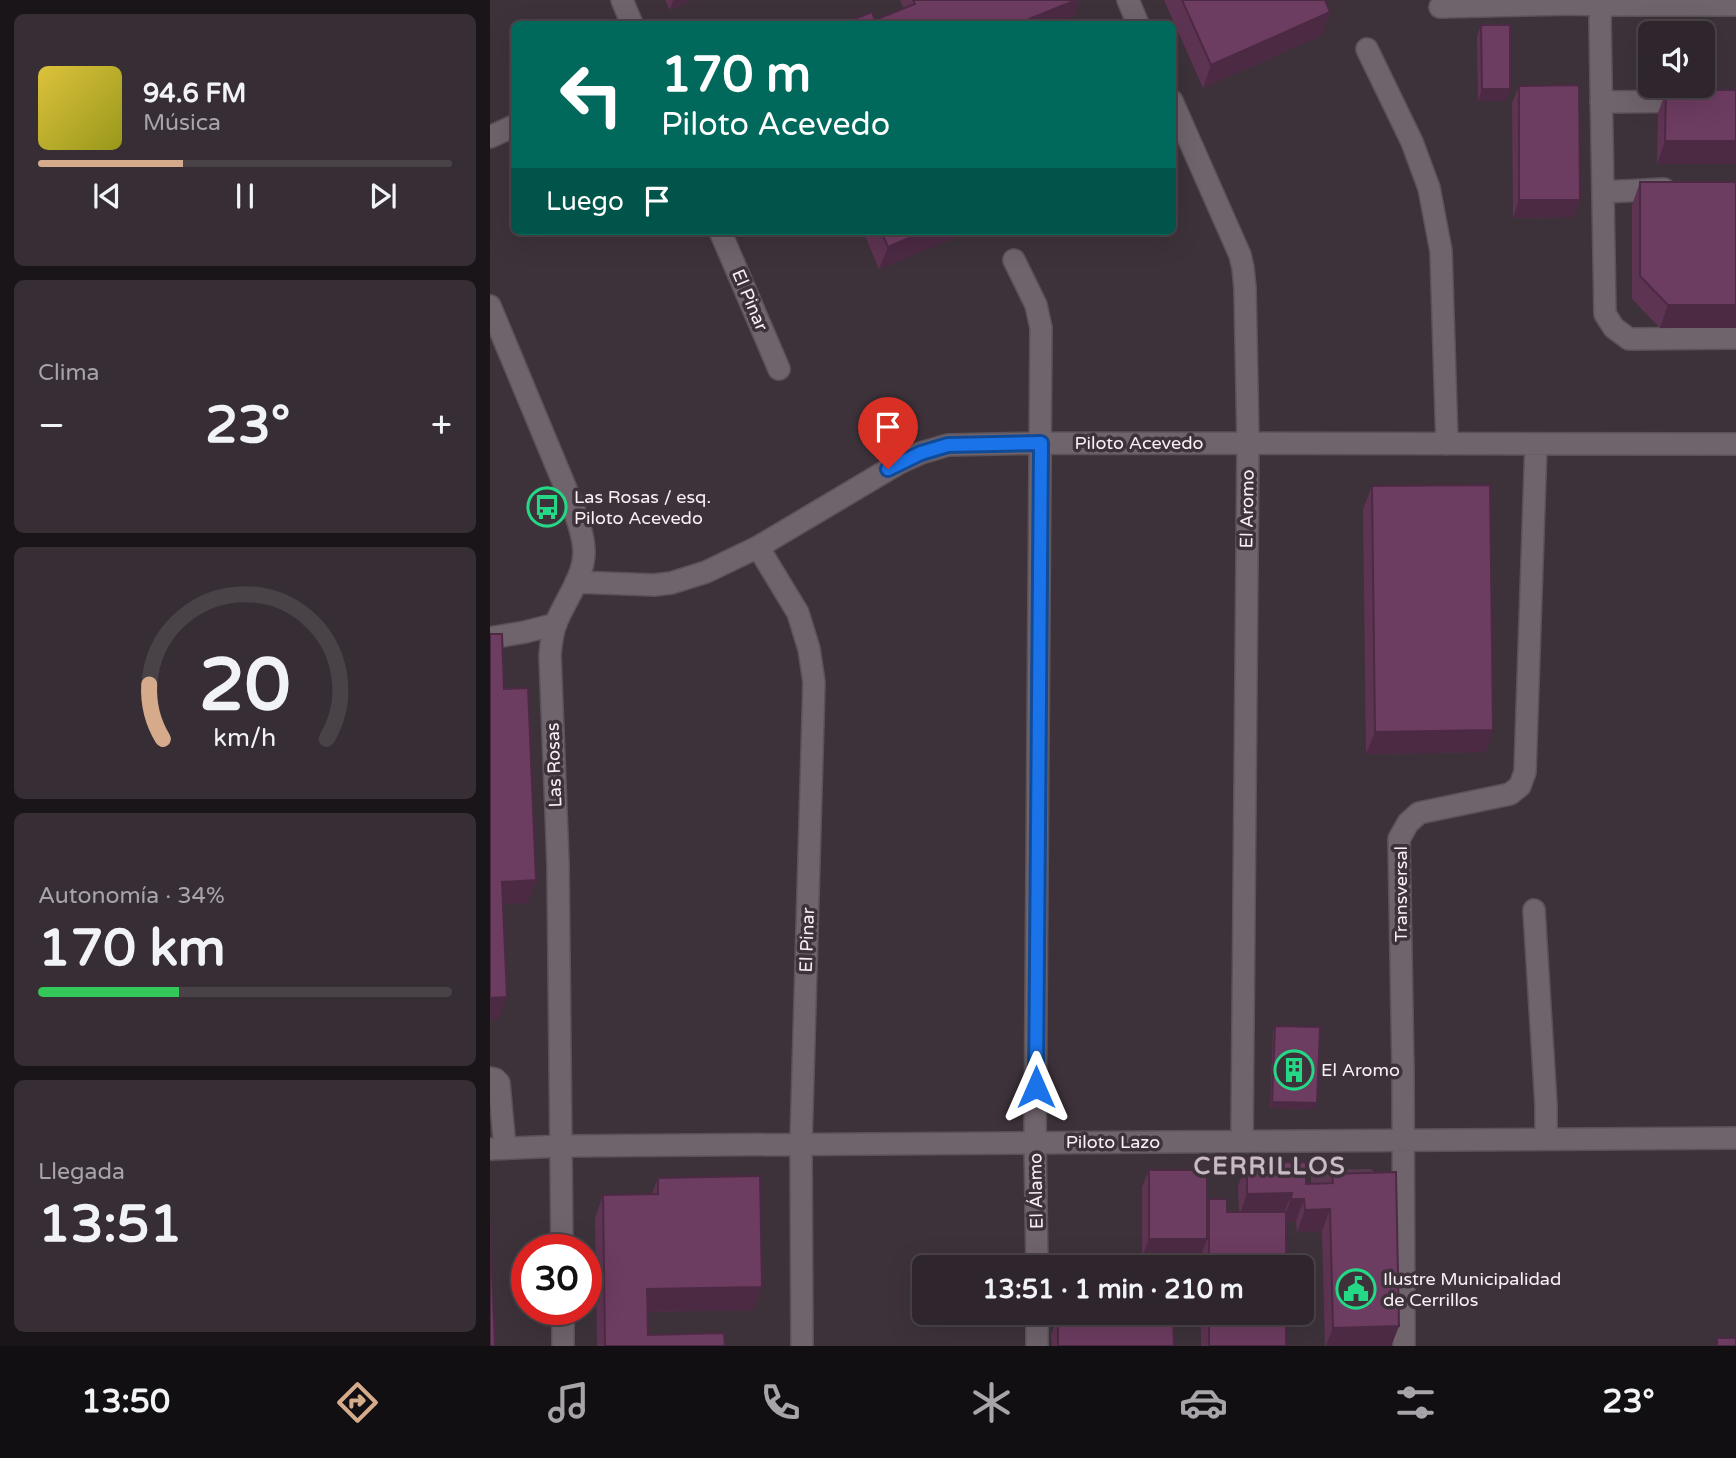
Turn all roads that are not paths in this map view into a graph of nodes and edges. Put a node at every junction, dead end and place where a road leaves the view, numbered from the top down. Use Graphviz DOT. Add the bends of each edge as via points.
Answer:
graph roads {
  1 [pos="622,0"];
  2 [pos="1128,0"];
  3 [pos="1601,5"];
  4 [pos="1736,5"];
  5 [pos="1440,7"];
  6 [pos="631,21"];
  7 [pos="1137,21"];
  8 [pos="1367,49"];
  9 [pos="1736,101"];
  10 [pos="1601,102"];
  11 [pos="1176,110"];
  12 [pos="511,127"];
  13 [pos="490,136"];
  14 [pos="1683,188"];
  15 [pos="1603,192"];
  16 [pos="722,235"];
  17 [pos="1014,260"];
  18 [pos="490,306"];
  19 [pos="1736,338"];
  20 [pos="779,369"];
  21 [pos="1041,443"];
  22 [pos="1248,443"];
  23 [pos="1447,444"];
  24 [pos="1536,444"];
  25 [pos="1736,444"];
  26 [pos="758,547"];
  27 [pos="576,582"];
  28 [pos="556,624"];
  29 [pos="490,638"];
  30 [pos="1534,909"];
  31 [pos="490,1078"];
  32 [pos="1736,1138"];
  33 [pos="1546,1139"];
  34 [pos="1402,1140"];
  35 [pos="1242,1141"];
  36 [pos="1035,1143"];
  37 [pos="801,1144"];
  38 [pos="561,1146"];
  39 [pos="498,1149"];
  40 [pos="562,1234"];
  41 [pos="1037,1255"];
  42 [pos="563,1325"];
  43 [pos="1037,1325"];
  44 [pos="563,1346"];
  45 [pos="802,1346"];
  46 [pos="1037,1346"];
  47 [pos="1404,1346"];
  1 -- 6 [label="street"];
  2 -- 7 [label="street"];
  3 -- 4 [label="street"];
  3 -- 5 [label="street"];
  3 -- 10 [label="street"];
  8 -- 23 [label="street" via="1429,188 1441,251"];
  9 -- 10 [label="street"];
  10 -- 15 [label="street"];
  11 -- 22 [label="street, El Aromo" via="1243,268"];
  12 -- 13 [label="street"];
  14 -- 15 [label="street"];
  15 -- 19 [label="street" via="1605,314 1614,328 1629,339"];
  16 -- 20 [label="street, El Pinar"];
  17 -- 21 [label="street, El Álamo" via="1036,305 1041,328"];
  18 -- 27 [label="street, Las Rosas" via="580,527 584,553"];
  21 -- 22 [label="street, Piloto Acevedo"];
  21 -- 26 [label="street, Piloto Acevedo" via="948,445 921,453"];
  21 -- 36 [label="street, El Álamo"];
  22 -- 23 [label="street, Piloto Acevedo"];
  22 -- 35 [label="street, El Aromo"];
  23 -- 24 [label="street, Piloto Acevedo"];
  24 -- 25 [label="street, Piloto Acevedo"];
  24 -- 34 [label="street, Transversal" via="1525,772 1520,786 1510,794 1419,813 1399,839"];
  26 -- 27 [label="street, Piloto Acevedo" via="671,583"];
  26 -- 37 [label="street, El Pinar" via="798,614 814,682"];
  27 -- 28 [label="street, Las Rosas"];
  28 -- 29 [label="street"];
  28 -- 38 [label="street, Las Rosas" via="550,655"];
  30 -- 33 [label="street"];
  31 -- 39 [label="street" via="499,1083"];
  32 -- 33 [label="street, Piloto Lazo"];
  33 -- 34 [label="street, Piloto Lazo"];
  34 -- 35 [label="street, Piloto Lazo"];
  34 -- 47 [label="street, Transversal"];
  35 -- 36 [label="street, Piloto Lazo"];
  36 -- 37 [label="street, Piloto Lazo"];
  36 -- 41 [label="street, El Álamo"];
  37 -- 38 [label="street, Piloto Lazo"];
  37 -- 45 [label="street, El Pinar"];
  38 -- 39 [label="street, Piloto Lazo"];
  38 -- 40 [label="street, Las Rosas"];
  42 -- 44 [label="street"];
  43 -- 46 [label="street"];
}
